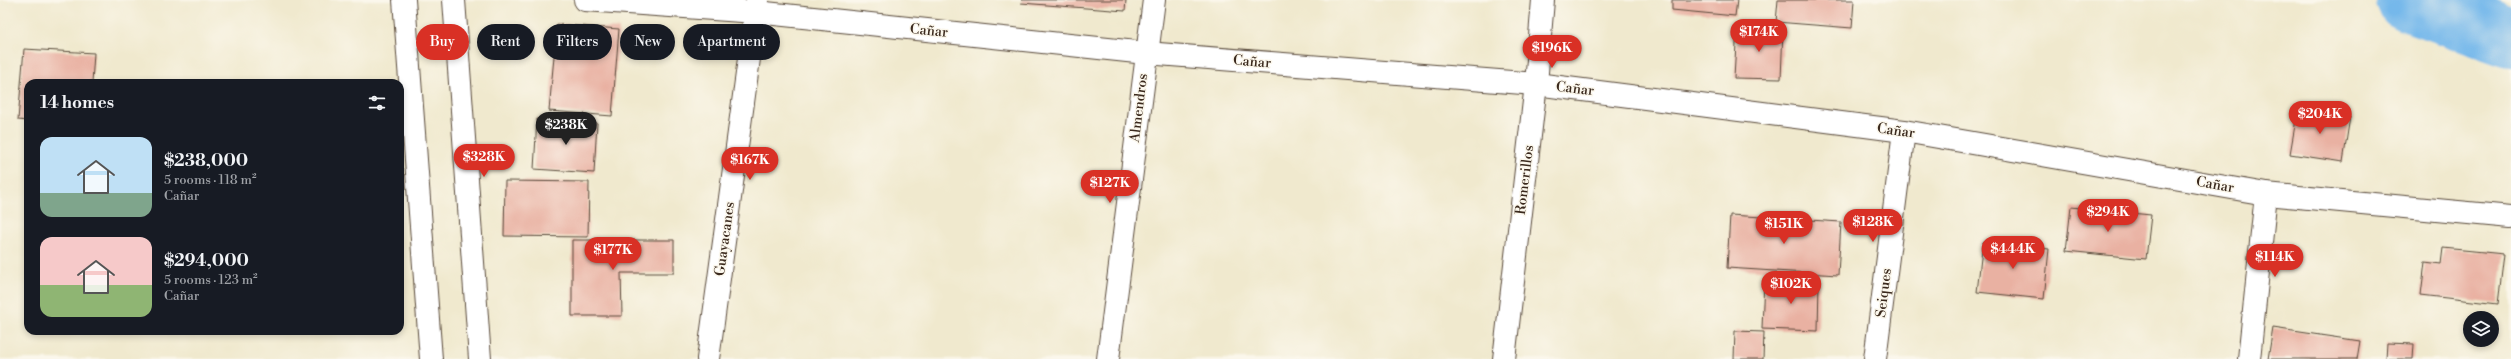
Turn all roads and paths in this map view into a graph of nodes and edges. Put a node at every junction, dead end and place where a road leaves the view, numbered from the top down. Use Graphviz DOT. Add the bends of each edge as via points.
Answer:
graph roads {
  1 [pos="404,0"];
  2 [pos="454,0"];
  3 [pos="585,0"];
  4 [pos="1154,0"];
  5 [pos="1543,0"];
  6 [pos="756,6"];
  7 [pos="1146,54"];
  8 [pos="1536,84"];
  9 [pos="1904,131"];
  10 [pos="2266,194"];
  11 [pos="2511,217"];
  12 [pos="431,359"];
  13 [pos="480,359"];
  14 [pos="708,359"];
  15 [pos="1108,359"];
  16 [pos="1504,359"];
  17 [pos="1876,359"];
  18 [pos="2250,359"];
  1 -- 12 [label="street"];
  2 -- 13 [label="street"];
  3 -- 6 [label="street, Cañar"];
  4 -- 7 [label="street, Almendros"];
  5 -- 8 [label="street, Romerillos"];
  6 -- 7 [label="street, Cañar"];
  6 -- 14 [label="street, Guayacanes"];
  7 -- 8 [label="street, Cañar"];
  7 -- 15 [label="street, Almendros"];
  8 -- 9 [label="street, Cañar"];
  8 -- 16 [label="street, Romerillos"];
  9 -- 10 [label="street, Cañar"];
  9 -- 17 [label="street, Seiques"];
  10 -- 11 [label="street, Cañar"];
  10 -- 18 [label="street"];
}
